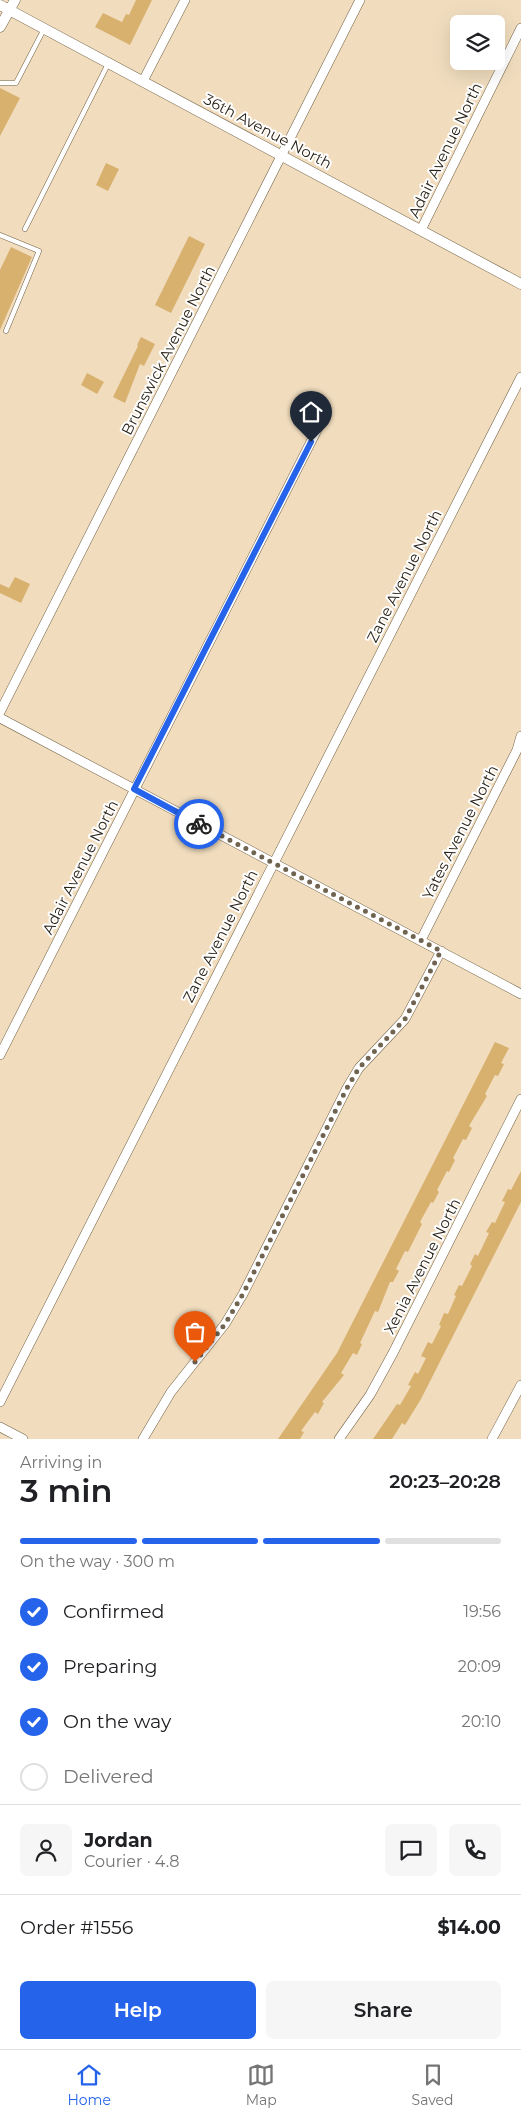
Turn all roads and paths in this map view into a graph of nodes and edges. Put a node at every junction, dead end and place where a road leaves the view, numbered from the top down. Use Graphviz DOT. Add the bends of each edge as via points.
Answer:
graph roads {
  1 [pos="15,0"];
  2 [pos="185,0"];
  3 [pos="360,0"];
  4 [pos="4,7"];
  5 [pos="0,27"];
  6 [pos="44,28"];
  7 [pos="521,28"];
  8 [pos="109,63"];
  9 [pos="143,81"];
  10 [pos="0,82"];
  11 [pos="282,156"];
  12 [pos="25,229"];
  13 [pos="421,230"];
  14 [pos="0,235"];
  15 [pos="521,284"];
  16 [pos="6,331"];
  17 [pos="521,377"];
  18 [pos="320,424"];
  19 [pos="0,712"];
  20 [pos="0,718"];
  21 [pos="521,736"];
  22 [pos="134,789"];
  23 [pos="272,863"];
  24 [pos="421,940"];
  25 [pos="441,951"];
  26 [pos="521,994"];
  27 [pos="0,1055"];
  28 [pos="521,1099"];
  29 [pos="521,1385"];
  30 [pos="0,1402"];
  31 [pos="0,1427"];
  32 [pos="23,1439"];
  33 [pos="143,1439"];
  34 [pos="339,1439"];
  35 [pos="492,1439"];
  1 -- 4 [label="street"];
  2 -- 9 [label="street"];
  3 -- 11 [label="street, Brunswick Avenue North"];
  4 -- 5 [label="street"];
  4 -- 6 [label="street, 36th Avenue North"];
  6 -- 8 [label="street, 36th Avenue North"];
  6 -- 10 [label="lane" via="16,83"];
  7 -- 13 [label="street, Adair Avenue North"];
  8 -- 9 [label="street, 36th Avenue North"];
  8 -- 12 [label="lane"];
  9 -- 11 [label="street, 36th Avenue North"];
  11 -- 13 [label="street, 36th Avenue North"];
  11 -- 19 [label="street, Brunswick Avenue North"];
  13 -- 15 [label="street, 36th Avenue North"];
  14 -- 16 [label="lane" via="39,251"];
  17 -- 23 [label="street, Zane Avenue North"];
  18 -- 22 [label="street, Adair Avenue North"];
  20 -- 22 [label="street"];
  21 -- 24 [label="street, Yates Avenue North" via="517,750"];
  22 -- 23 [label="street"];
  22 -- 27 [label="street, Adair Avenue North"];
  23 -- 24 [label="street"];
  23 -- 30 [label="street, Zane Avenue North"];
  24 -- 25 [label="street"];
  25 -- 26 [label="street"];
  25 -- 33 [label="street" via="405,1019 359,1068 347,1088 225,1324 171,1392"];
  28 -- 34 [label="street, Xenia Avenue North" via="393,1353 370,1395"];
  29 -- 35 [label="street"];
  31 -- 32 [label="street"];
}
